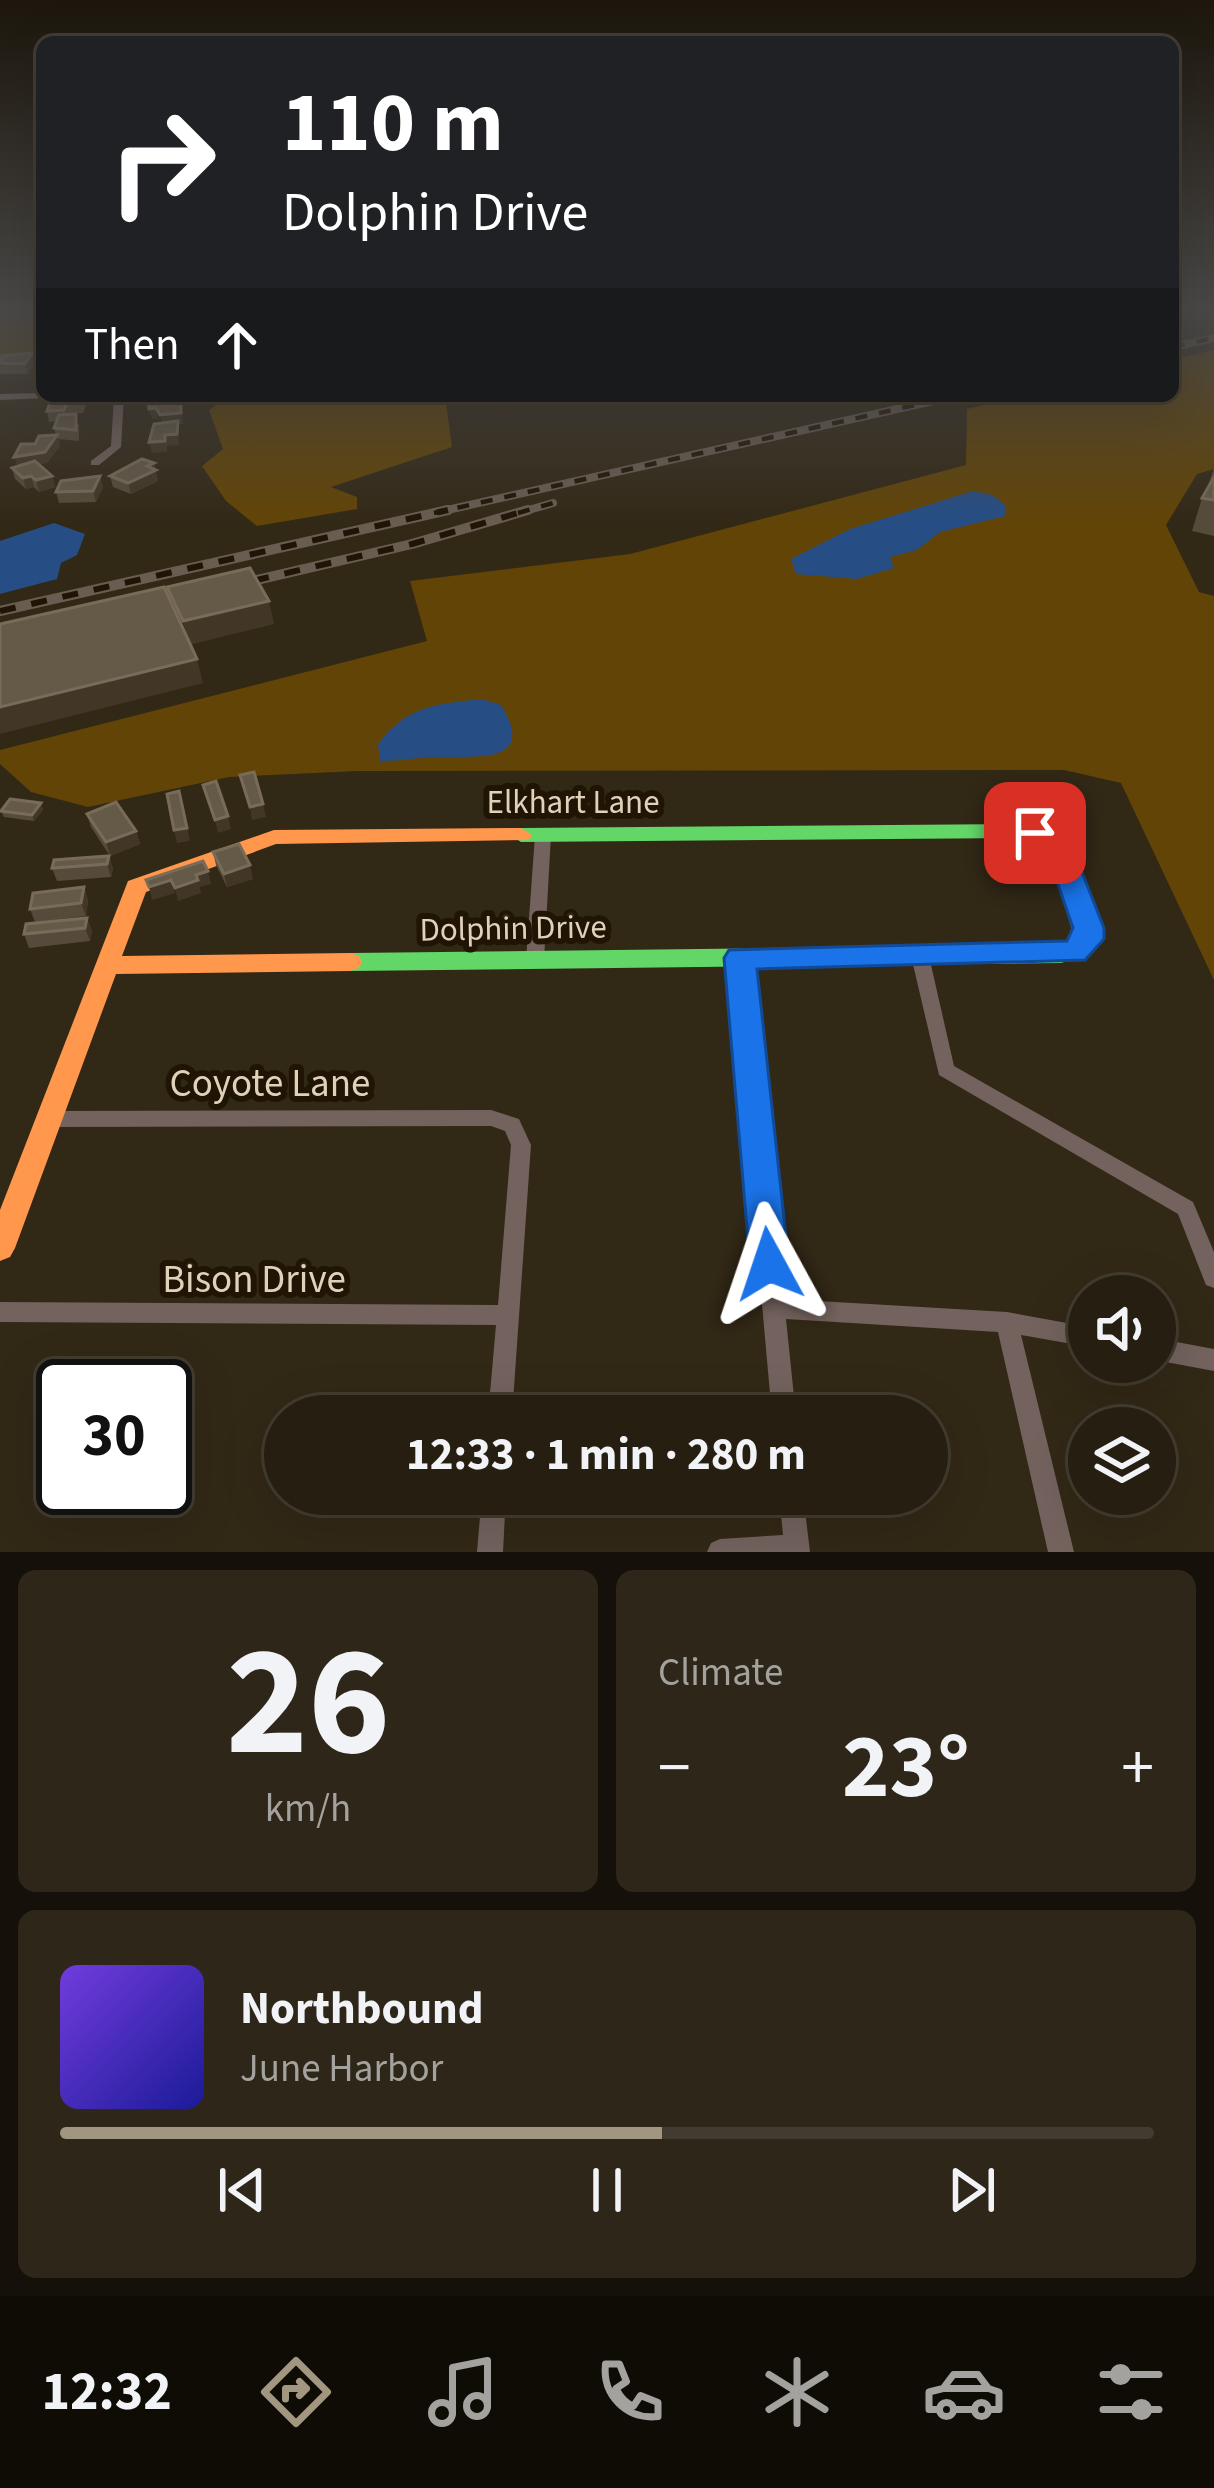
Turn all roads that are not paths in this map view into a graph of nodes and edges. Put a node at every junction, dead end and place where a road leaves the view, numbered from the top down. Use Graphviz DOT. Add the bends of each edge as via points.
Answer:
graph roads {
  1 [pos="36,396"];
  2 [pos="0,397"];
  3 [pos="119,402"];
  4 [pos="95,463"];
  5 [pos="1019,831"];
  6 [pos="542,835"];
  7 [pos="920,956"];
  8 [pos="740,958"];
  9 [pos="535,960"];
  10 [pos="107,965"];
  11 [pos="49,1119"];
  12 [pos="0,1247"];
  13 [pos="1214,1278"];
  14 [pos="773,1308"];
  15 [pos="0,1312"];
  16 [pos="508,1315"];
  17 [pos="1006,1322"];
  18 [pos="1068,1333"];
  19 [pos="1176,1353"];
  20 [pos="1214,1360"];
  21 [pos="502,1395"];
  22 [pos="782,1395"];
  23 [pos="493,1515"];
  24 [pos="793,1515"];
  25 [pos="797,1550"];
  26 [pos="490,1552"];
  27 [pos="720,1552"];
  28 [pos="1060,1552"];
  1 -- 2 [label="street"];
  3 -- 4 [label="street" via="116,447"];
  5 -- 6 [label="street, Elkhart Lane"];
  5 -- 7 [label="street, Dolphin Drive" via="1047,838 1061,854 1088,928 1084,946 1061,954"];
  6 -- 9 [label="street"];
  6 -- 10 [label="street, Elkhart Lane" via="274,837 136,887"];
  7 -- 8 [label="street, Dolphin Drive"];
  7 -- 13 [label="street" via="946,1070 1186,1208"];
  8 -- 9 [label="street, Dolphin Drive"];
  8 -- 14 [label="street"];
  9 -- 10 [label="street, Dolphin Drive"];
  10 -- 11 [label="street"];
  11 -- 12 [label="street"];
  11 -- 16 [label="street, Coyote Lane" via="491,1118 512,1125 521,1144"];
  14 -- 17 [label="street"];
  14 -- 22 [label="street"];
  15 -- 16 [label="street, Bison Drive"];
  16 -- 21 [label="street"];
  17 -- 18 [label="street"];
  17 -- 28 [label="street"];
  19 -- 20 [label="street"];
  23 -- 26 [label="street"];
  24 -- 25 [label="street"];
  25 -- 27 [label="street"];
}
